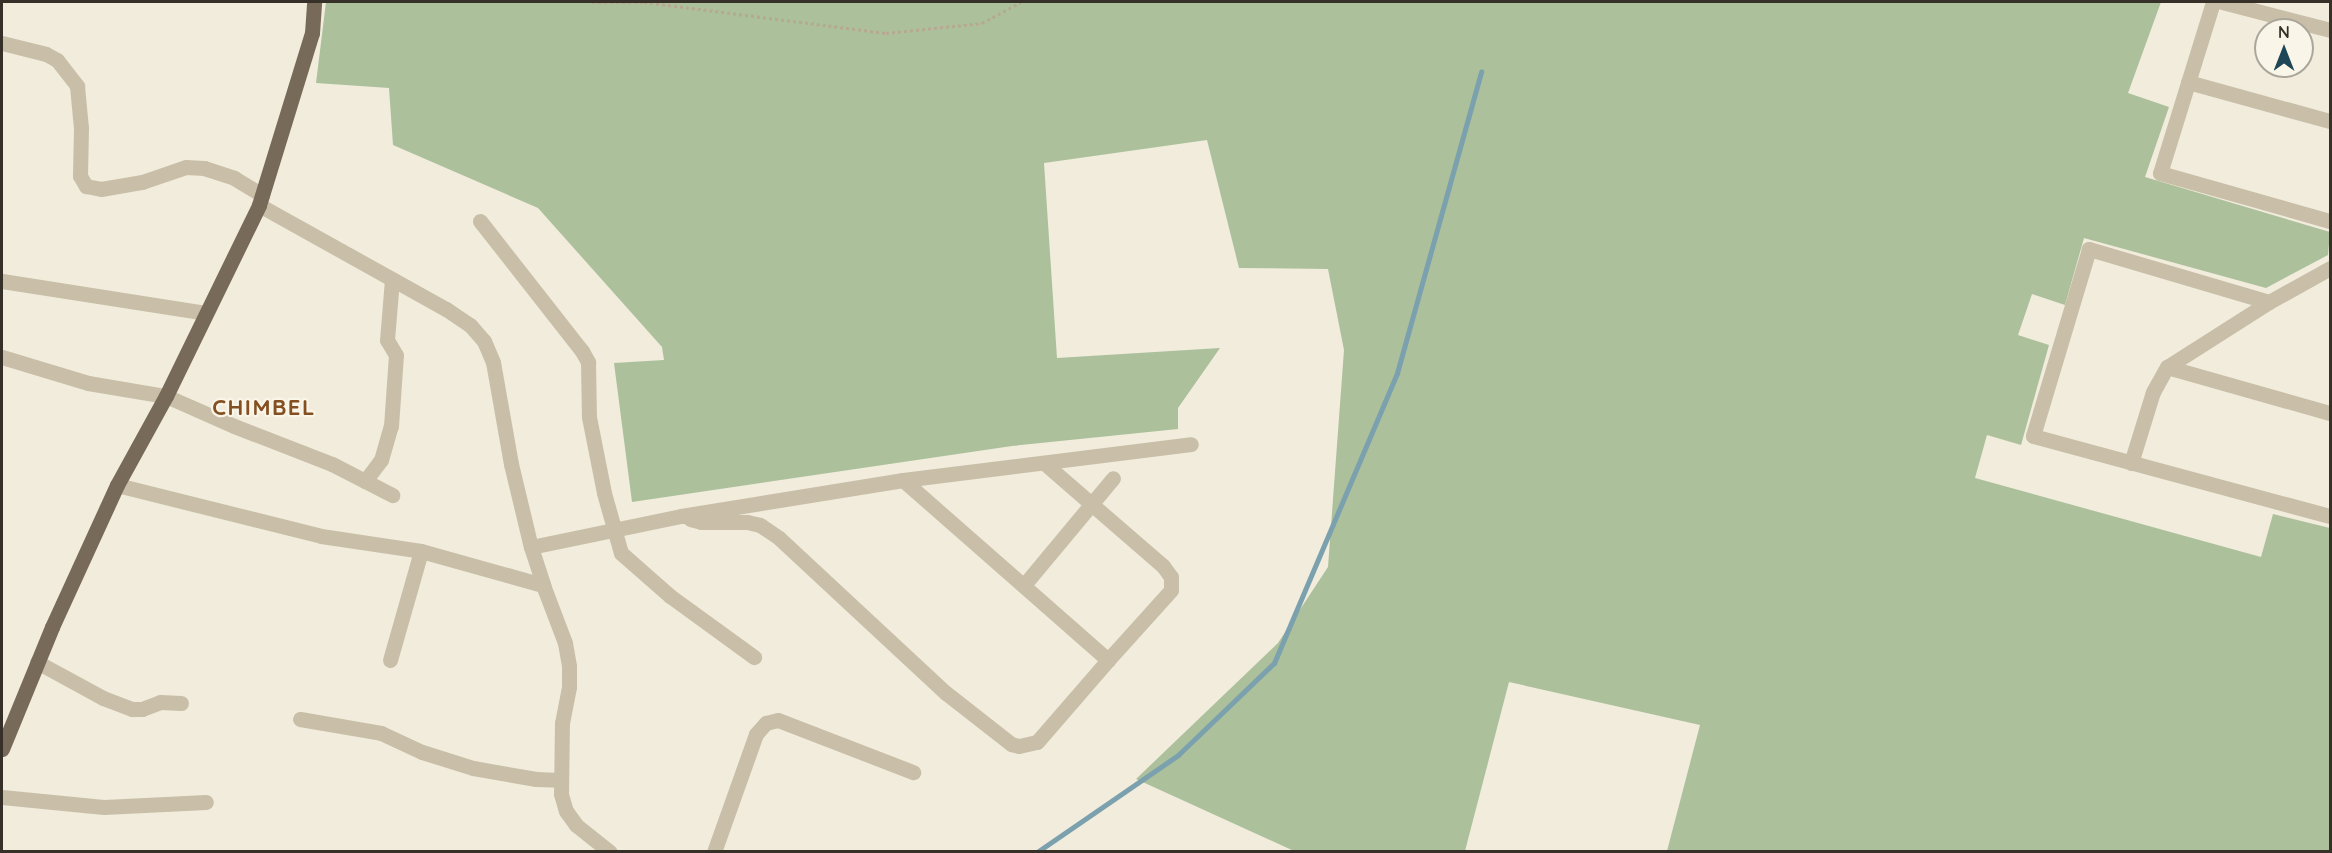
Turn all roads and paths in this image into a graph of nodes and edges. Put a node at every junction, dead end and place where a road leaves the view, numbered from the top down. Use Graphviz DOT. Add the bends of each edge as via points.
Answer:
graph roads {
  1 [pos="314,2"];
  2 [pos="592,2"];
  3 [pos="1021,2"];
  4 [pos="2213,2"];
  5 [pos="2222,2"];
  6 [pos="2331,30"];
  7 [pos="2,43"];
  8 [pos="2187,82"];
  9 [pos="2331,121"];
  10 [pos="260,200"];
  11 [pos="480,221"];
  12 [pos="2331,221"];
  13 [pos="2331,268"];
  14 [pos="392,279"];
  15 [pos="2,281"];
  16 [pos="2269,302"];
  17 [pos="206,313"];
  18 [pos="2,357"];
  19 [pos="2167,367"];
  20 [pos="166,396"];
  21 [pos="2331,413"];
  22 [pos="1191,444"];
  23 [pos="1044,463"];
  24 [pos="2131,463"];
  25 [pos="1113,478"];
  26 [pos="903,480"];
  27 [pos="365,481"];
  28 [pos="117,485"];
  29 [pos="392,495"];
  30 [pos="1092,505"];
  31 [pos="681,516"];
  32 [pos="2331,516"];
  33 [pos="614,530"];
  34 [pos="531,547"];
  35 [pos="421,551"];
  36 [pos="543,585"];
  37 [pos="1024,585"];
  38 [pos="754,657"];
  39 [pos="390,660"];
  40 [pos="1108,660"];
  41 [pos="38,662"];
  42 [pos="181,703"];
  43 [pos="300,719"];
  44 [pos="2,749"];
  45 [pos="913,772"];
  46 [pos="561,780"];
  47 [pos="2,798"];
  48 [pos="206,802"];
  49 [pos="610,852"];
  50 [pos="714,852"];
  1 -- 10 [label="main road" via="312,33"];
  2 -- 3 [label="path" via="644,2 886,33 982,22"];
  4 -- 8 [label="street"];
  5 -- 6 [label="street"];
  7 -- 10 [label="street" via="46,54 72,76 80,97 80,176 86,186 119,187 186,168 204,168 234,178"];
  8 -- 9 [label="street"];
  8 -- 12 [label="street" via="2160,172"];
  10 -- 14 [label="street"];
  10 -- 17 [label="main road"];
  11 -- 33 [label="street" via="588,362 589,417"];
  13 -- 16 [label="street"];
  14 -- 27 [label="street" via="387,340 396,355 392,419 381,460"];
  14 -- 34 [label="street" via="470,324 484,341 493,362"];
  15 -- 17 [label="street"];
  16 -- 19 [label="street"];
  16 -- 24 [label="street" via="2089,249 2032,436"];
  17 -- 20 [label="main road"];
  18 -- 20 [label="street" via="87,383"];
  19 -- 21 [label="street"];
  19 -- 24 [label="street" via="2153,392"];
  20 -- 27 [label="street" via="333,464"];
  20 -- 28 [label="main road"];
  22 -- 23 [label="street"];
  23 -- 26 [label="street"];
  23 -- 30 [label="street"];
  24 -- 32 [label="street"];
  25 -- 30 [label="street"];
  26 -- 31 [label="street"];
  26 -- 37 [label="street"];
  27 -- 29 [label="street"];
  28 -- 35 [label="street" via="321,536"];
  28 -- 41 [label="main road"];
  30 -- 37 [label="street"];
  30 -- 40 [label="street" via="1162,566 1172,581 1171,590"];
  31 -- 33 [label="street"];
  31 -- 40 [label="street" via="701,522 747,522 760,525 779,538 946,693 1011,744 1037,742"];
  33 -- 34 [label="street"];
  33 -- 38 [label="street" via="627,560"];
  34 -- 36 [label="street"];
  35 -- 36 [label="street"];
  35 -- 39 [label="street"];
  36 -- 46 [label="street" via="565,643 569,666"];
  37 -- 40 [label="street"];
  41 -- 42 [label="street" via="103,698 132,709 142,710 160,702"];
  41 -- 44 [label="main road"];
  43 -- 46 [label="street" via="381,733 422,752 473,768"];
  45 -- 50 [label="street" via="778,720 766,723 756,734"];
  46 -- 49 [label="street" via="561,794 571,818"];
  47 -- 48 [label="street" via="104,807"];
}
